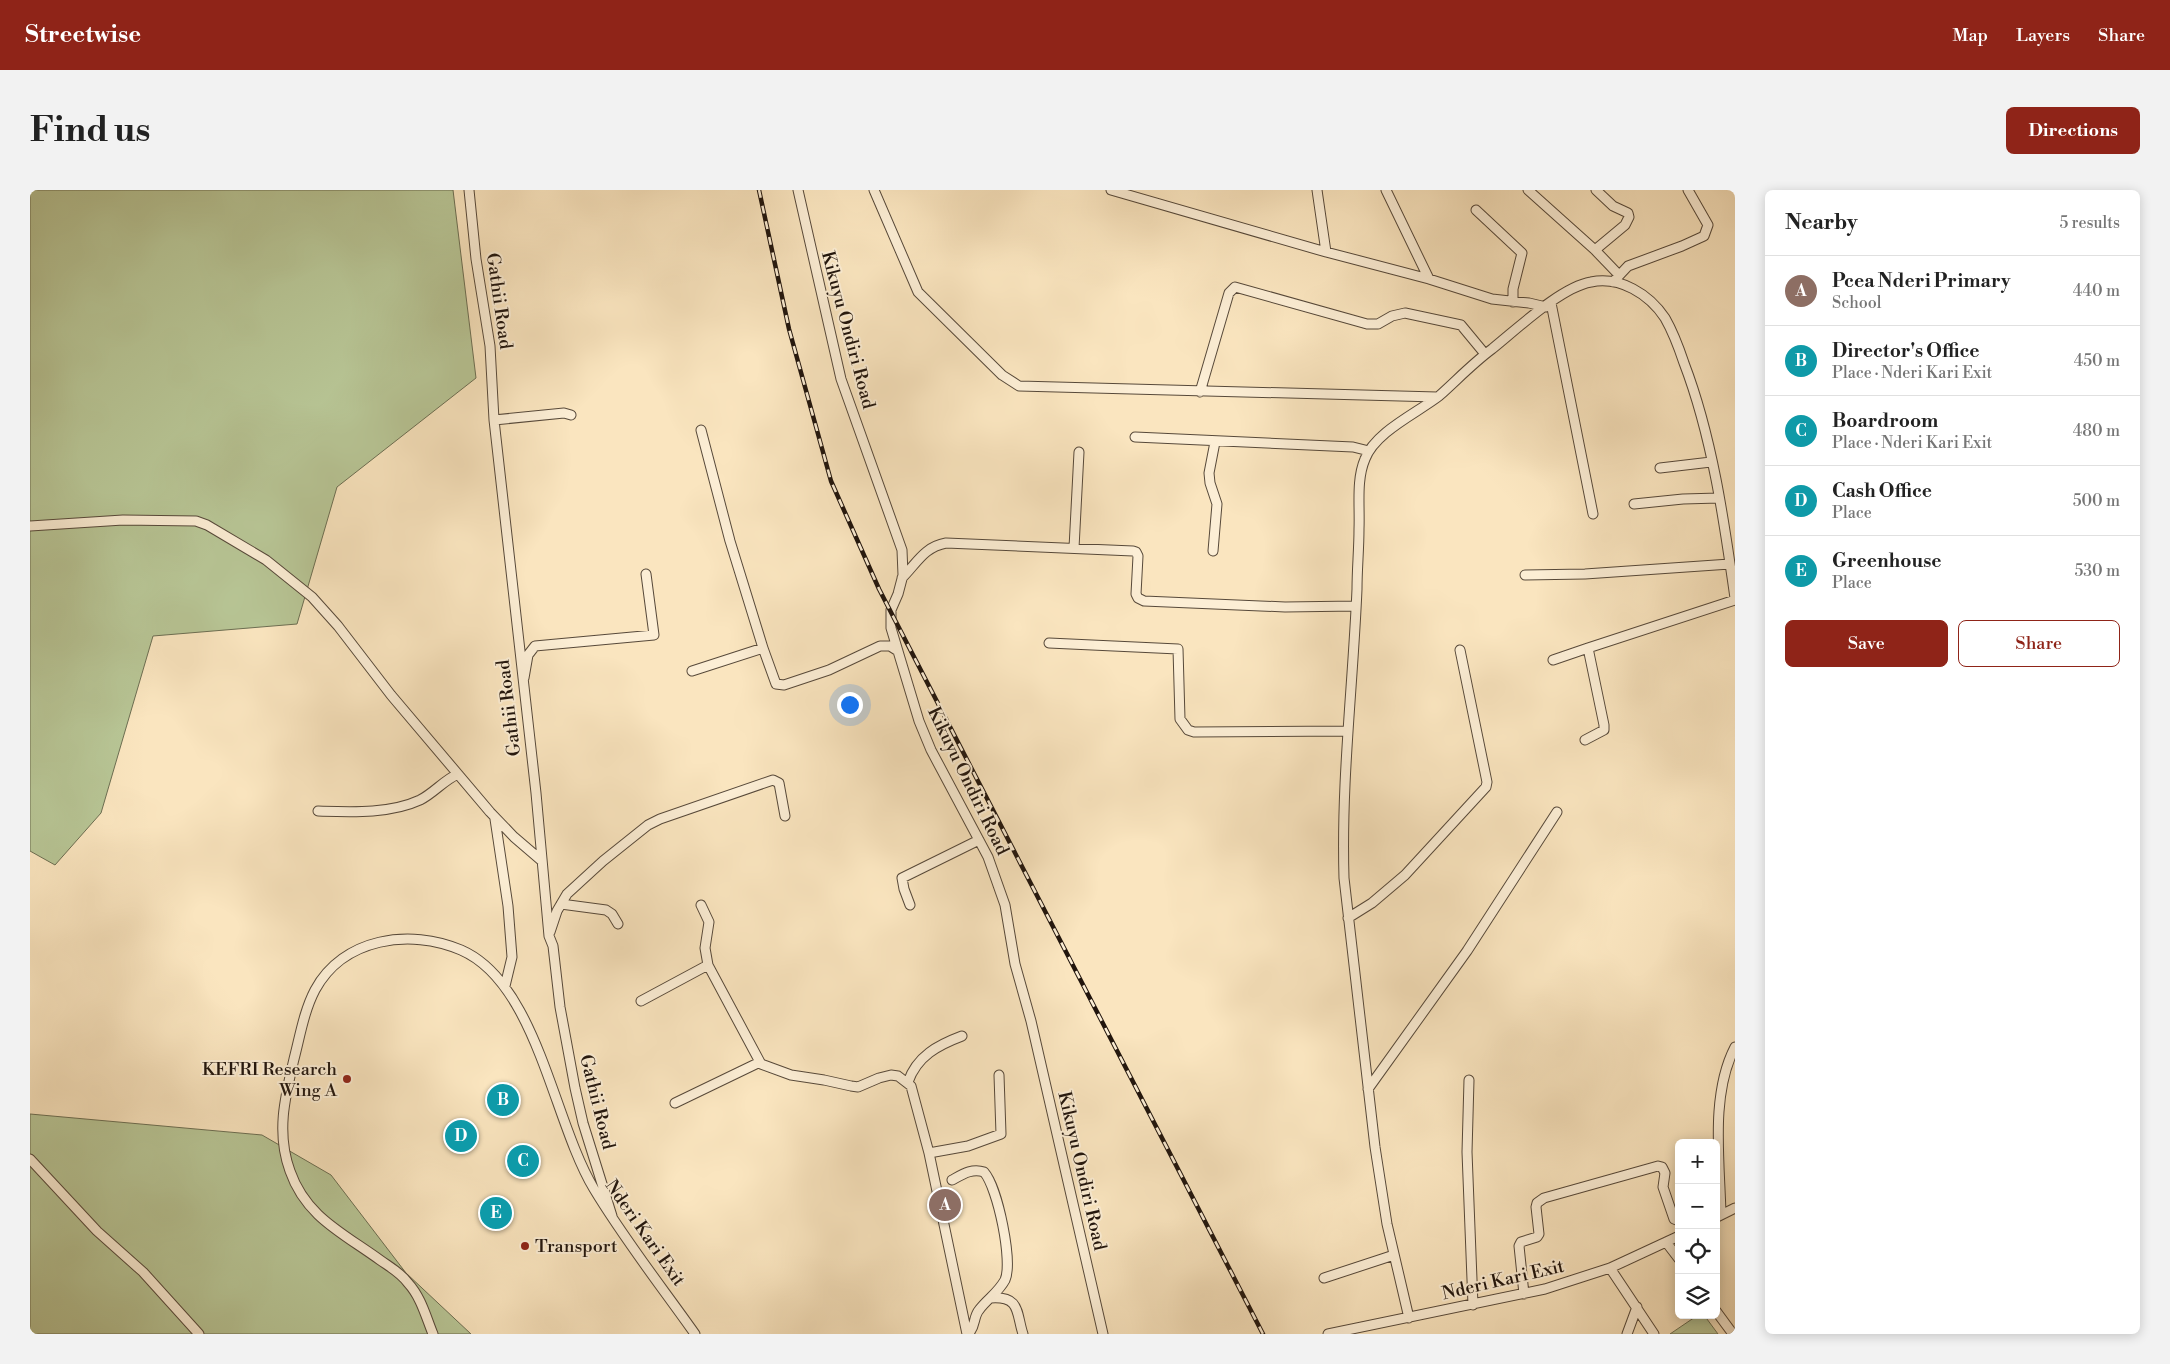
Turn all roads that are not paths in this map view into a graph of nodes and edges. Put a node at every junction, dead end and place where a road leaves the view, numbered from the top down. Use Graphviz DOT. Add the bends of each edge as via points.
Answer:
graph roads {
  1 [pos="469,190"];
  2 [pos="798,190"];
  3 [pos="874,190"];
  4 [pos="1111,190"];
  5 [pos="1318,190"];
  6 [pos="1386,190"];
  7 [pos="1528,190"];
  8 [pos="1596,190"];
  9 [pos="1688,190"];
  10 [pos="1476,210"];
  11 [pos="1595,250"];
  12 [pos="1326,252"];
  13 [pos="1616,278"];
  14 [pos="1429,279"];
  15 [pos="1513,302"];
  16 [pos="1548,305"];
  17 [pos="1485,354"];
  18 [pos="1200,392"];
  19 [pos="1437,397"];
  20 [pos="571,415"];
  21 [pos="494,420"];
  22 [pos="701,430"];
  23 [pos="1135,437"];
  24 [pos="1215,442"];
  25 [pos="1369,451"];
  26 [pos="1078,452"];
  27 [pos="1711,462"];
  28 [pos="1660,468"];
  29 [pos="1719,498"];
  30 [pos="1634,504"];
  31 [pos="1593,514"];
  32 [pos="30,526"];
  33 [pos="1074,548"];
  34 [pos="1213,551"];
  35 [pos="1730,564"];
  36 [pos="646,574"];
  37 [pos="1525,575"];
  38 [pos="902,578"];
  39 [pos="1735,599"];
  40 [pos="1356,606"];
  41 [pos="1048,643"];
  42 [pos="763,648"];
  43 [pos="1588,648"];
  44 [pos="898,650"];
  45 [pos="1460,650"];
  46 [pos="1553,660"];
  47 [pos="692,671"];
  48 [pos="522,684"];
  49 [pos="1347,731"];
  50 [pos="1585,740"];
  51 [pos="458,774"];
  52 [pos="318,811"];
  53 [pos="1558,812"];
  54 [pos="785,816"];
  55 [pos="495,819"];
  56 [pos="979,840"];
  57 [pos="542,861"];
  58 [pos="561,904"];
  59 [pos="700,905"];
  60 [pos="910,905"];
  61 [pos="1348,918"];
  62 [pos="618,924"];
  63 [pos="549,936"];
  64 [pos="708,965"];
  65 [pos="505,986"];
  66 [pos="641,1001"];
  67 [pos="962,1036"];
  68 [pos="1735,1047"];
  69 [pos="760,1062"];
  70 [pos="999,1075"];
  71 [pos="1470,1080"];
  72 [pos="908,1082"];
  73 [pos="1368,1089"];
  74 [pos="675,1103"];
  75 [pos="929,1153"];
  76 [pos="30,1159"];
  77 [pos="952,1180"];
  78 [pos="1719,1184"];
  79 [pos="1735,1208"];
  80 [pos="612,1216"];
  81 [pos="1720,1216"];
  82 [pos="1675,1219"];
  83 [pos="1675,1238"];
  84 [pos="1666,1242"];
  85 [pos="1675,1254"];
  86 [pos="1394,1256"];
  87 [pos="1610,1268"];
  88 [pos="1324,1278"];
  89 [pos="1524,1294"];
  90 [pos="992,1298"];
  91 [pos="1473,1305"];
  92 [pos="1637,1307"];
  93 [pos="1720,1316"];
  94 [pos="1409,1318"];
  95 [pos="199,1334"];
  96 [pos="433,1334"];
  97 [pos="695,1334"];
  98 [pos="968,1334"];
  99 [pos="1023,1334"];
  100 [pos="1103,1334"];
  101 [pos="1328,1334"];
  102 [pos="1627,1334"];
  103 [pos="1654,1334"];
  104 [pos="1734,1334"];
  1 -- 21 [label="street, Gathii Road" via="490,346"];
  2 -- 38 [label="street, Kikuyu Ondiri Road" via="841,379 902,550"];
  3 -- 18 [label="street" via="918,292 1011,382 1019,386"];
  4 -- 12 [label="street"];
  5 -- 12 [label="street"];
  6 -- 14 [label="street"];
  7 -- 11 [label="street"];
  8 -- 11 [label="street" via="1629,217 1626,225"];
  9 -- 13 [label="street" via="1708,225 1704,236 1636,262"];
  10 -- 15 [label="street" via="1522,253 1512,289"];
  11 -- 13 [label="street"];
  12 -- 14 [label="street"];
  13 -- 16 [label="street" via="1579,285"];
  13 -- 27 [label="street" via="1645,297 1666,320 1692,383"];
  14 -- 15 [label="street" via="1492,299"];
  15 -- 16 [label="street"];
  16 -- 17 [label="street"];
  16 -- 31 [label="street"];
  17 -- 18 [label="street" via="1461,325 1405,313 1398,313 1378,324 1367,324 1235,286 1229,293"];
  17 -- 19 [label="street"];
  18 -- 19 [label="street"];
  19 -- 25 [label="street" via="1389,431"];
  20 -- 21 [label="street"];
  21 -- 48 [label="street, Gathii Road"];
  22 -- 42 [label="street"];
  23 -- 24 [label="street"];
  24 -- 25 [label="street"];
  24 -- 34 [label="street" via="1210,473 1217,504"];
  25 -- 40 [label="street" via="1360,482"];
  26 -- 33 [label="street"];
  27 -- 28 [label="street"];
  27 -- 29 [label="street"];
  29 -- 30 [label="street"];
  29 -- 35 [label="street"];
  32 -- 51 [label="street" via="61,522 163,520 196,521 207,525 266,560 312,597"];
  33 -- 38 [label="street" via="934,545"];
  33 -- 40 [label="street" via="1136,552 1136,594 1144,601 1285,607"];
  35 -- 37 [label="street"];
  35 -- 39 [label="street"];
  36 -- 48 [label="street" via="654,635 536,646 528,655"];
  38 -- 44 [label="street, Kikuyu Ondiri Road" via="890,619"];
  39 -- 43 [label="street"];
  40 -- 49 [label="street"];
  41 -- 49 [label="street" via="1178,649 1180,719 1188,730 1194,732"];
  42 -- 44 [label="street" via="774,681 779,686 829,670 880,646"];
  42 -- 47 [label="street"];
  43 -- 46 [label="street"];
  43 -- 50 [label="street" via="1604,730"];
  44 -- 56 [label="street, Kikuyu Ondiri Road" via="911,700 927,742"];
  45 -- 61 [label="street" via="1486,787 1405,875"];
  48 -- 57 [label="street, Gathii Road"];
  49 -- 61 [label="street" via="1342,838"];
  51 -- 52 [label="street" via="407,805 382,810"];
  51 -- 55 [label="street"];
  53 -- 73 [label="street" via="1467,950"];
  54 -- 58 [label="street" via="779,783 773,780 677,812 648,825 602,861 578,882"];
  55 -- 57 [label="street"];
  55 -- 65 [label="street" via="512,957"];
  56 -- 60 [label="street" via="902,878"];
  56 -- 100 [label="street, Kikuyu Ondiri Road" via="992,865 1005,905 1015,964"];
  57 -- 63 [label="street, Gathii Road"];
  58 -- 62 [label="street" via="606,910"];
  58 -- 63 [label="street"];
  59 -- 64 [label="street" via="709,922 705,948"];
  61 -- 73 [label="street"];
  63 -- 80 [label="street, Gathii Road" via="577,1096"];
  64 -- 66 [label="street"];
  64 -- 69 [label="street"];
  65 -- 80 [label="street, Nderi Kari Exit" via="525,1020 585,1172"];
  65 -- 96 [label="street, Nderi Kari Exit" via="471,955 430,941 398,938 347,954 320,982 310,1001 284,1102 284,1153 305,1201 324,1222 408,1281"];
  67 -- 72 [label="street" via="943,1043 924,1057 912,1071"];
  68 -- 78 [label="street" via="1720,1103"];
  69 -- 72 [label="street" via="791,1075 858,1087 891,1075"];
  69 -- 74 [label="street"];
  70 -- 75 [label="street" via="1001,1134 968,1146"];
  71 -- 91 [label="street" via="1467,1152"];
  72 -- 75 [label="street" via="913,1090"];
  73 -- 86 [label="street"];
  75 -- 98 [label="street"];
  76 -- 95 [label="street" via="97,1232 143,1272"];
  77 -- 90 [label="street" via="975,1170 984,1172 993,1184 1001,1209 1007,1270 1004,1281"];
  79 -- 81 [label="street"];
  80 -- 97 [label="street, Nderi Kari Exit"];
  82 -- 89 [label="street" via="1663,1187 1665,1173 1658,1166 1544,1198 1536,1206 1540,1234 1519,1246"];
  83 -- 84 [label="street, Nderi Kari Exit"];
  84 -- 85 [label="street"];
  84 -- 87 [label="street, Nderi Kari Exit"];
  86 -- 88 [label="street"];
  86 -- 94 [label="street"];
  87 -- 89 [label="street, Nderi Kari Exit"];
  87 -- 92 [label="street"];
  89 -- 91 [label="street, Nderi Kari Exit"];
  90 -- 98 [label="street" via="978,1312 974,1327"];
  90 -- 99 [label="street" via="1006,1298 1016,1306"];
  91 -- 94 [label="street, Nderi Kari Exit"];
  92 -- 102 [label="street"];
  92 -- 103 [label="street"];
  93 -- 104 [label="street"];
  94 -- 101 [label="street, Nderi Kari Exit"];
}
